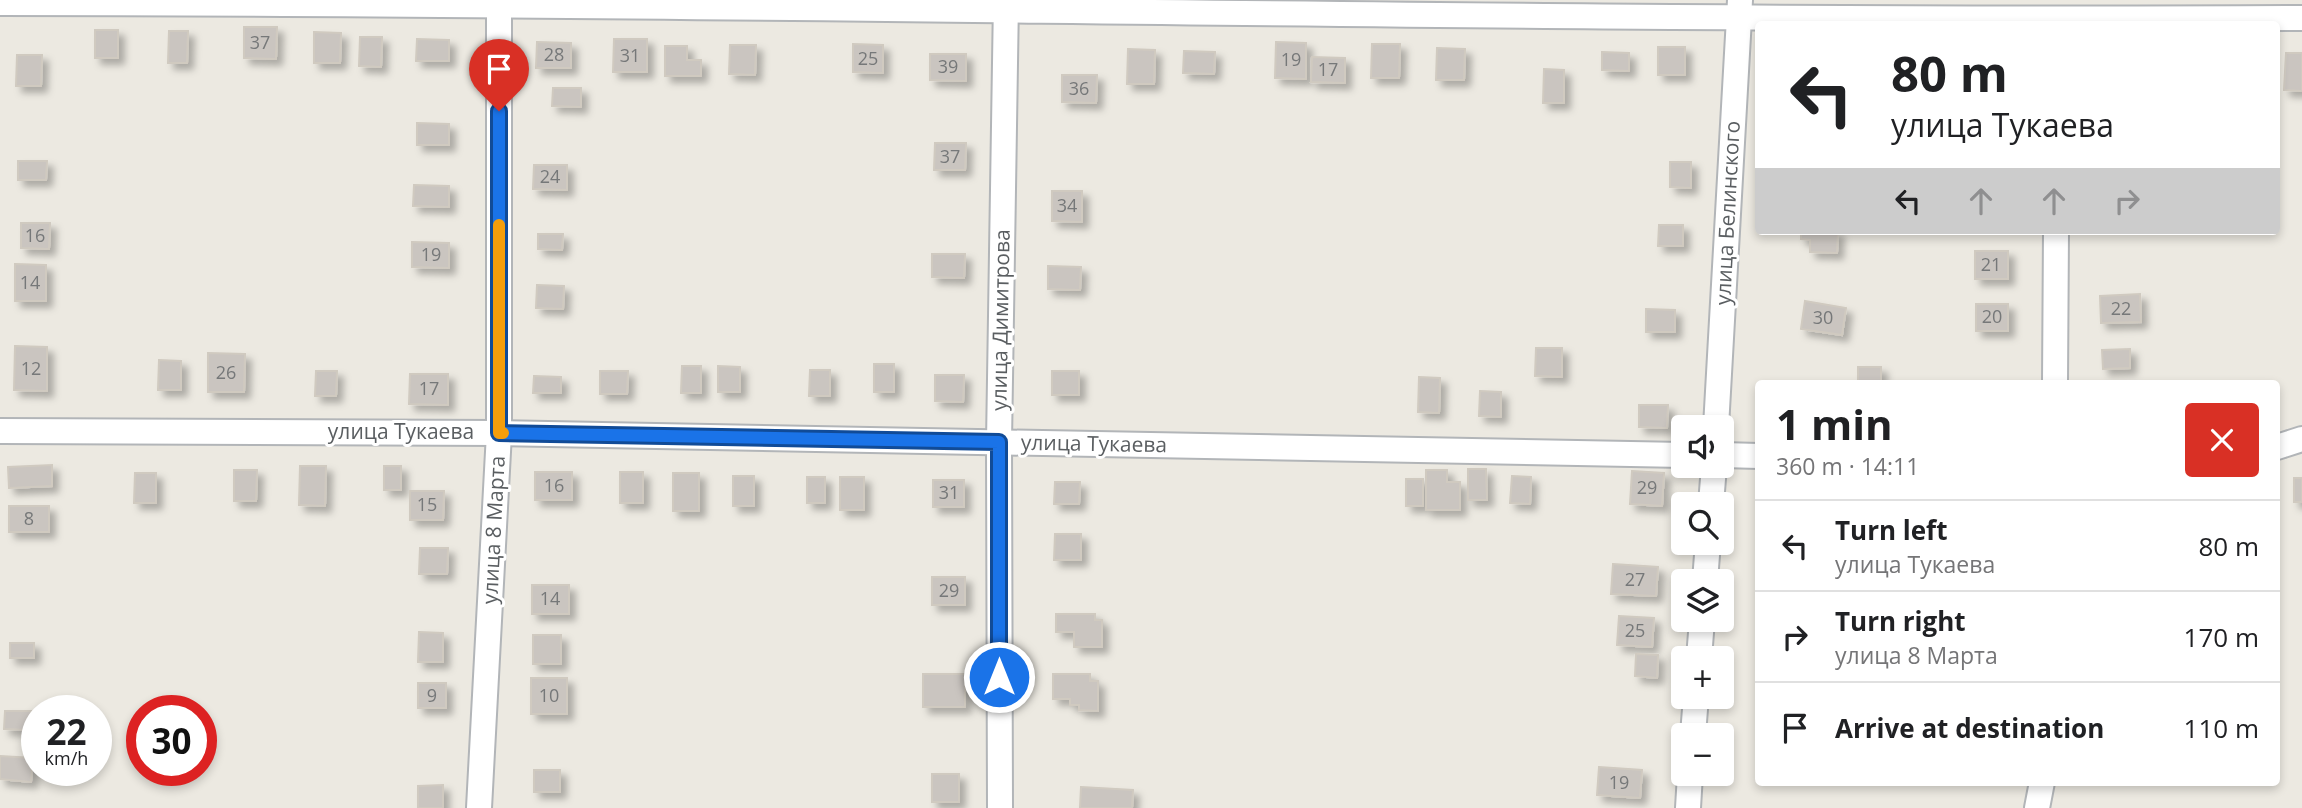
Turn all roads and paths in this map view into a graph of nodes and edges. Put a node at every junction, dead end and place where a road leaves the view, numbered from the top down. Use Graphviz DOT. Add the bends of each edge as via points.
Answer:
graph roads {
  1 [pos="499,2"];
  2 [pos="0,3"];
  3 [pos="1006,5"];
  4 [pos="1739,9"];
  5 [pos="2056,15"];
  6 [pos="2302,18"];
  7 [pos="2056,235"];
  8 [pos="2055,380"];
  9 [pos="1717,415"];
  10 [pos="0,431"];
  11 [pos="499,433"];
  12 [pos="2302,439"];
  13 [pos="999,442"];
  14 [pos="2280,446"];
  15 [pos="1671,455"];
  16 [pos="1734,455"];
  17 [pos="1755,456"];
  18 [pos="1689,786"];
  19 [pos="2041,786"];
  20 [pos="480,808"];
  21 [pos="1000,808"];
  22 [pos="1688,808"];
  23 [pos="2037,808"];
  1 -- 2 [label="street"];
  1 -- 3 [label="street"];
  1 -- 11 [label="street, улица 8 Марта"];
  3 -- 4 [label="street"];
  3 -- 13 [label="street, улица Димитрова"];
  4 -- 5 [label="street"];
  4 -- 9 [label="street, улица Белинского"];
  5 -- 6 [label="street"];
  7 -- 8 [label="street"];
  10 -- 11 [label="street, улица Тукаева"];
  11 -- 13 [label="street, улица Тукаева"];
  11 -- 20 [label="street, улица 8 Марта"];
  12 -- 14 [label="street"];
  13 -- 15 [label="street, улица Тукаева"];
  13 -- 21 [label="street, улица Димитрова"];
  16 -- 17 [label="street"];
  18 -- 22 [label="street"];
  19 -- 23 [label="street"];
}
